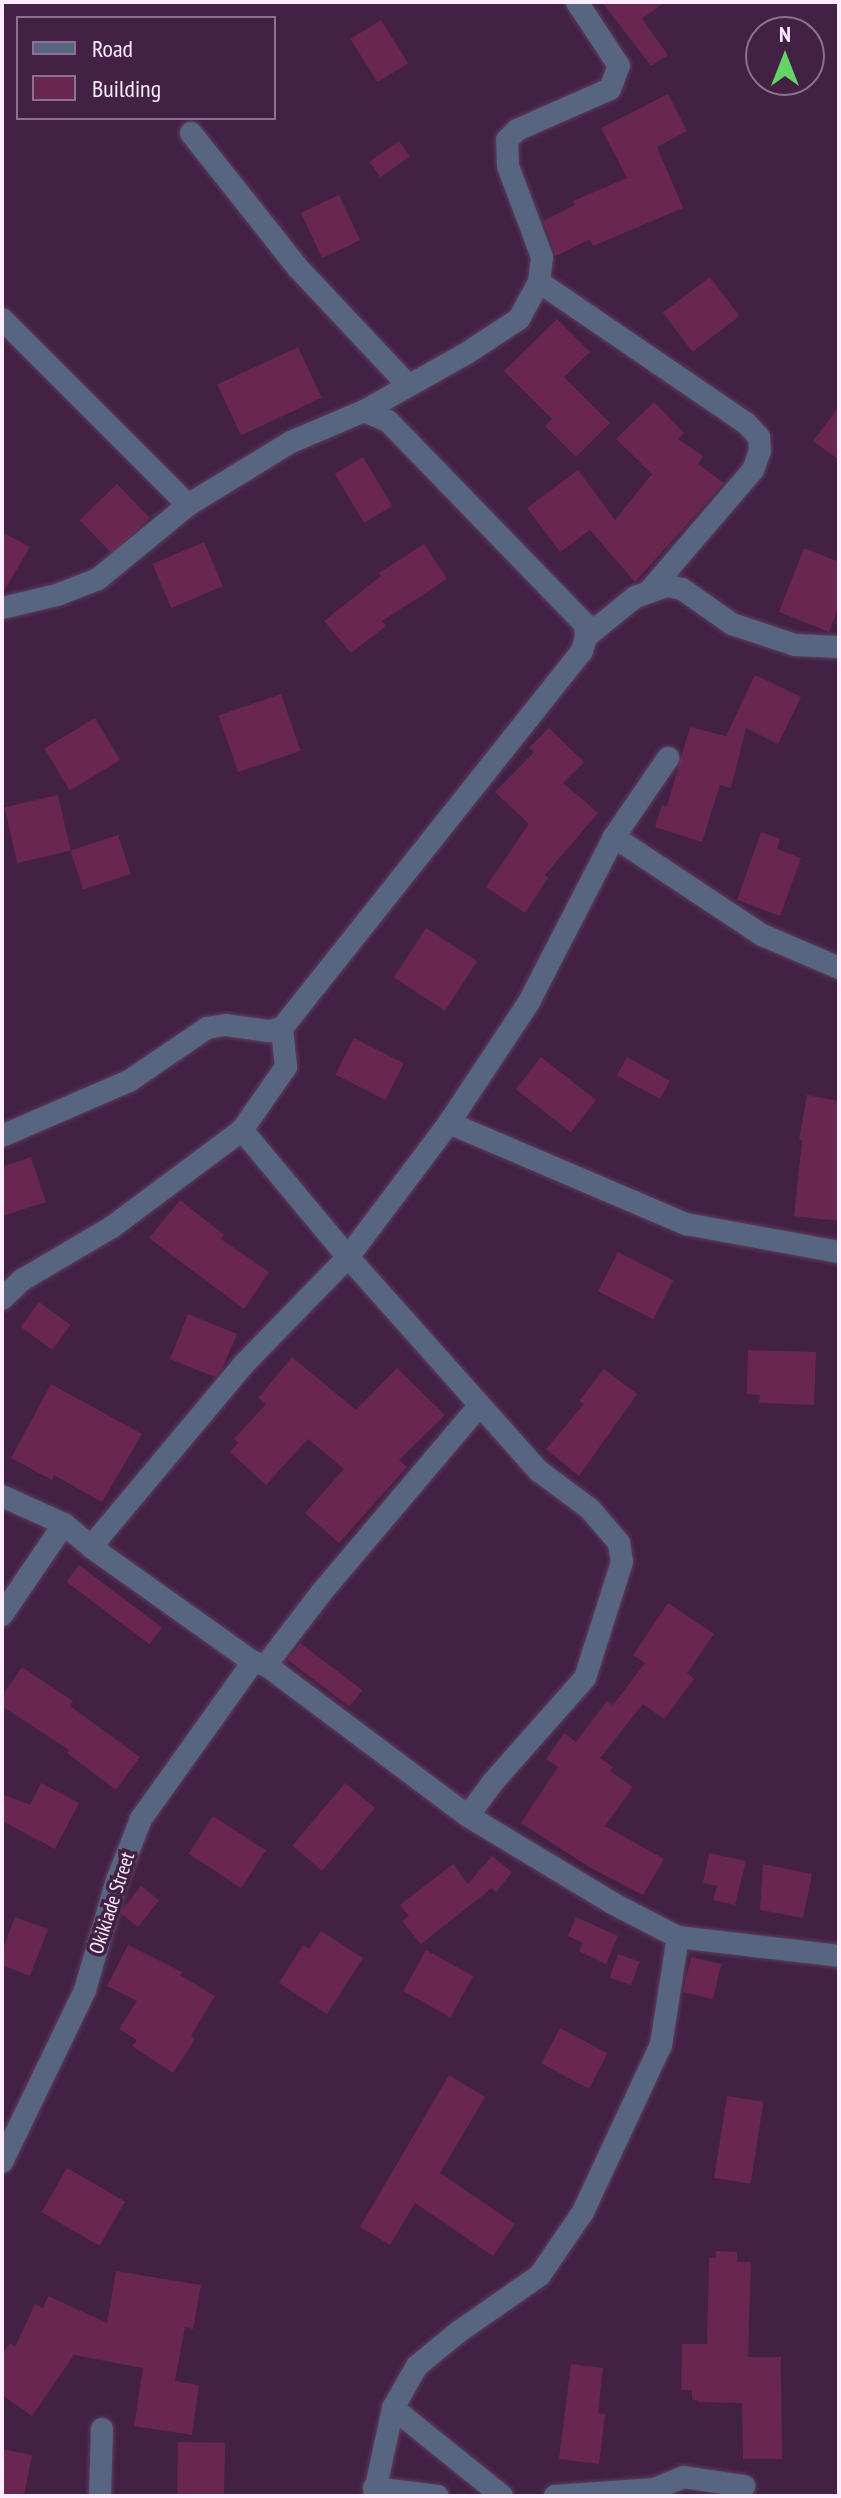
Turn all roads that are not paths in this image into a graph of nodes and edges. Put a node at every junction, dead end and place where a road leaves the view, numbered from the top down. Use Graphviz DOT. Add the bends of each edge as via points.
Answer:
graph roads {
  1 [pos="577,2"];
  2 [pos="191,133"];
  3 [pos="539,282"];
  4 [pos="2,319"];
  5 [pos="409,386"];
  6 [pos="364,411"];
  7 [pos="188,505"];
  8 [pos="651,589"];
  9 [pos="2,608"];
  10 [pos="586,637"];
  11 [pos="839,647"];
  12 [pos="668,758"];
  13 [pos="614,837"];
  14 [pos="839,968"];
  15 [pos="282,1028"];
  16 [pos="449,1123"];
  17 [pos="242,1130"];
  18 [pos="2,1136"];
  19 [pos="839,1252"];
  20 [pos="348,1257"];
  21 [pos="2,1299"];
  22 [pos="480,1405"];
  23 [pos="2,1496"];
  24 [pos="64,1524"];
  25 [pos="91,1547"];
  26 [pos="2,1615"];
  27 [pos="259,1664"];
  28 [pos="468,1816"];
  29 [pos="678,1937"];
  30 [pos="839,1956"];
  31 [pos="2,2162"];
  32 [pos="393,2408"];
  33 [pos="102,2429"];
  34 [pos="744,2486"];
  35 [pos="374,2492"];
  36 [pos="100,2496"];
  37 [pos="437,2496"];
  38 [pos="502,2496"];
  39 [pos="555,2496"];
  1 -- 3 [label="street" via="619,66 610,89 517,130 507,140 508,166 542,257"];
  2 -- 5 [label="street" via="298,268"];
  3 -- 5 [label="street" via="519,319"];
  3 -- 8 [label="street" via="759,437 753,470"];
  4 -- 7 [label="street"];
  5 -- 6 [label="street"];
  6 -- 7 [label="street" via="291,442"];
  6 -- 10 [label="street" via="388,421 585,624"];
  7 -- 9 [label="street" via="98,579"];
  8 -- 10 [label="street"];
  8 -- 11 [label="street" via="682,589 732,624 795,645"];
  10 -- 15 [label="street" via="582,651"];
  12 -- 13 [label="street"];
  13 -- 14 [label="street" via="762,935"];
  13 -- 16 [label="street" via="529,1002"];
  15 -- 17 [label="street" via="286,1067"];
  15 -- 18 [label="street" via="207,1028 129,1081"];
  16 -- 19 [label="street" via="686,1224"];
  16 -- 20 [label="street"];
  17 -- 20 [label="street"];
  17 -- 21 [label="street" via="112,1227 22,1280"];
  20 -- 22 [label="street"];
  20 -- 25 [label="street" via="244,1364"];
  22 -- 27 [label="street, Okikiade Street"];
  22 -- 28 [label="street" via="539,1471 590,1509 619,1543 622,1562 585,1678"];
  23 -- 24 [label="street"];
  24 -- 25 [label="street"];
  24 -- 26 [label="street"];
  25 -- 27 [label="street"];
  27 -- 28 [label="street"];
  27 -- 31 [label="street, Okikiade Street" via="141,1819 85,1990"];
  28 -- 29 [label="street"];
  29 -- 30 [label="street"];
  29 -- 32 [label="street" via="661,2045 583,2212 540,2275 417,2366"];
  32 -- 35 [label="street"];
  32 -- 38 [label="street"];
  33 -- 36 [label="street"];
  34 -- 39 [label="street" via="683,2477 655,2489"];
  35 -- 37 [label="street"];
}
